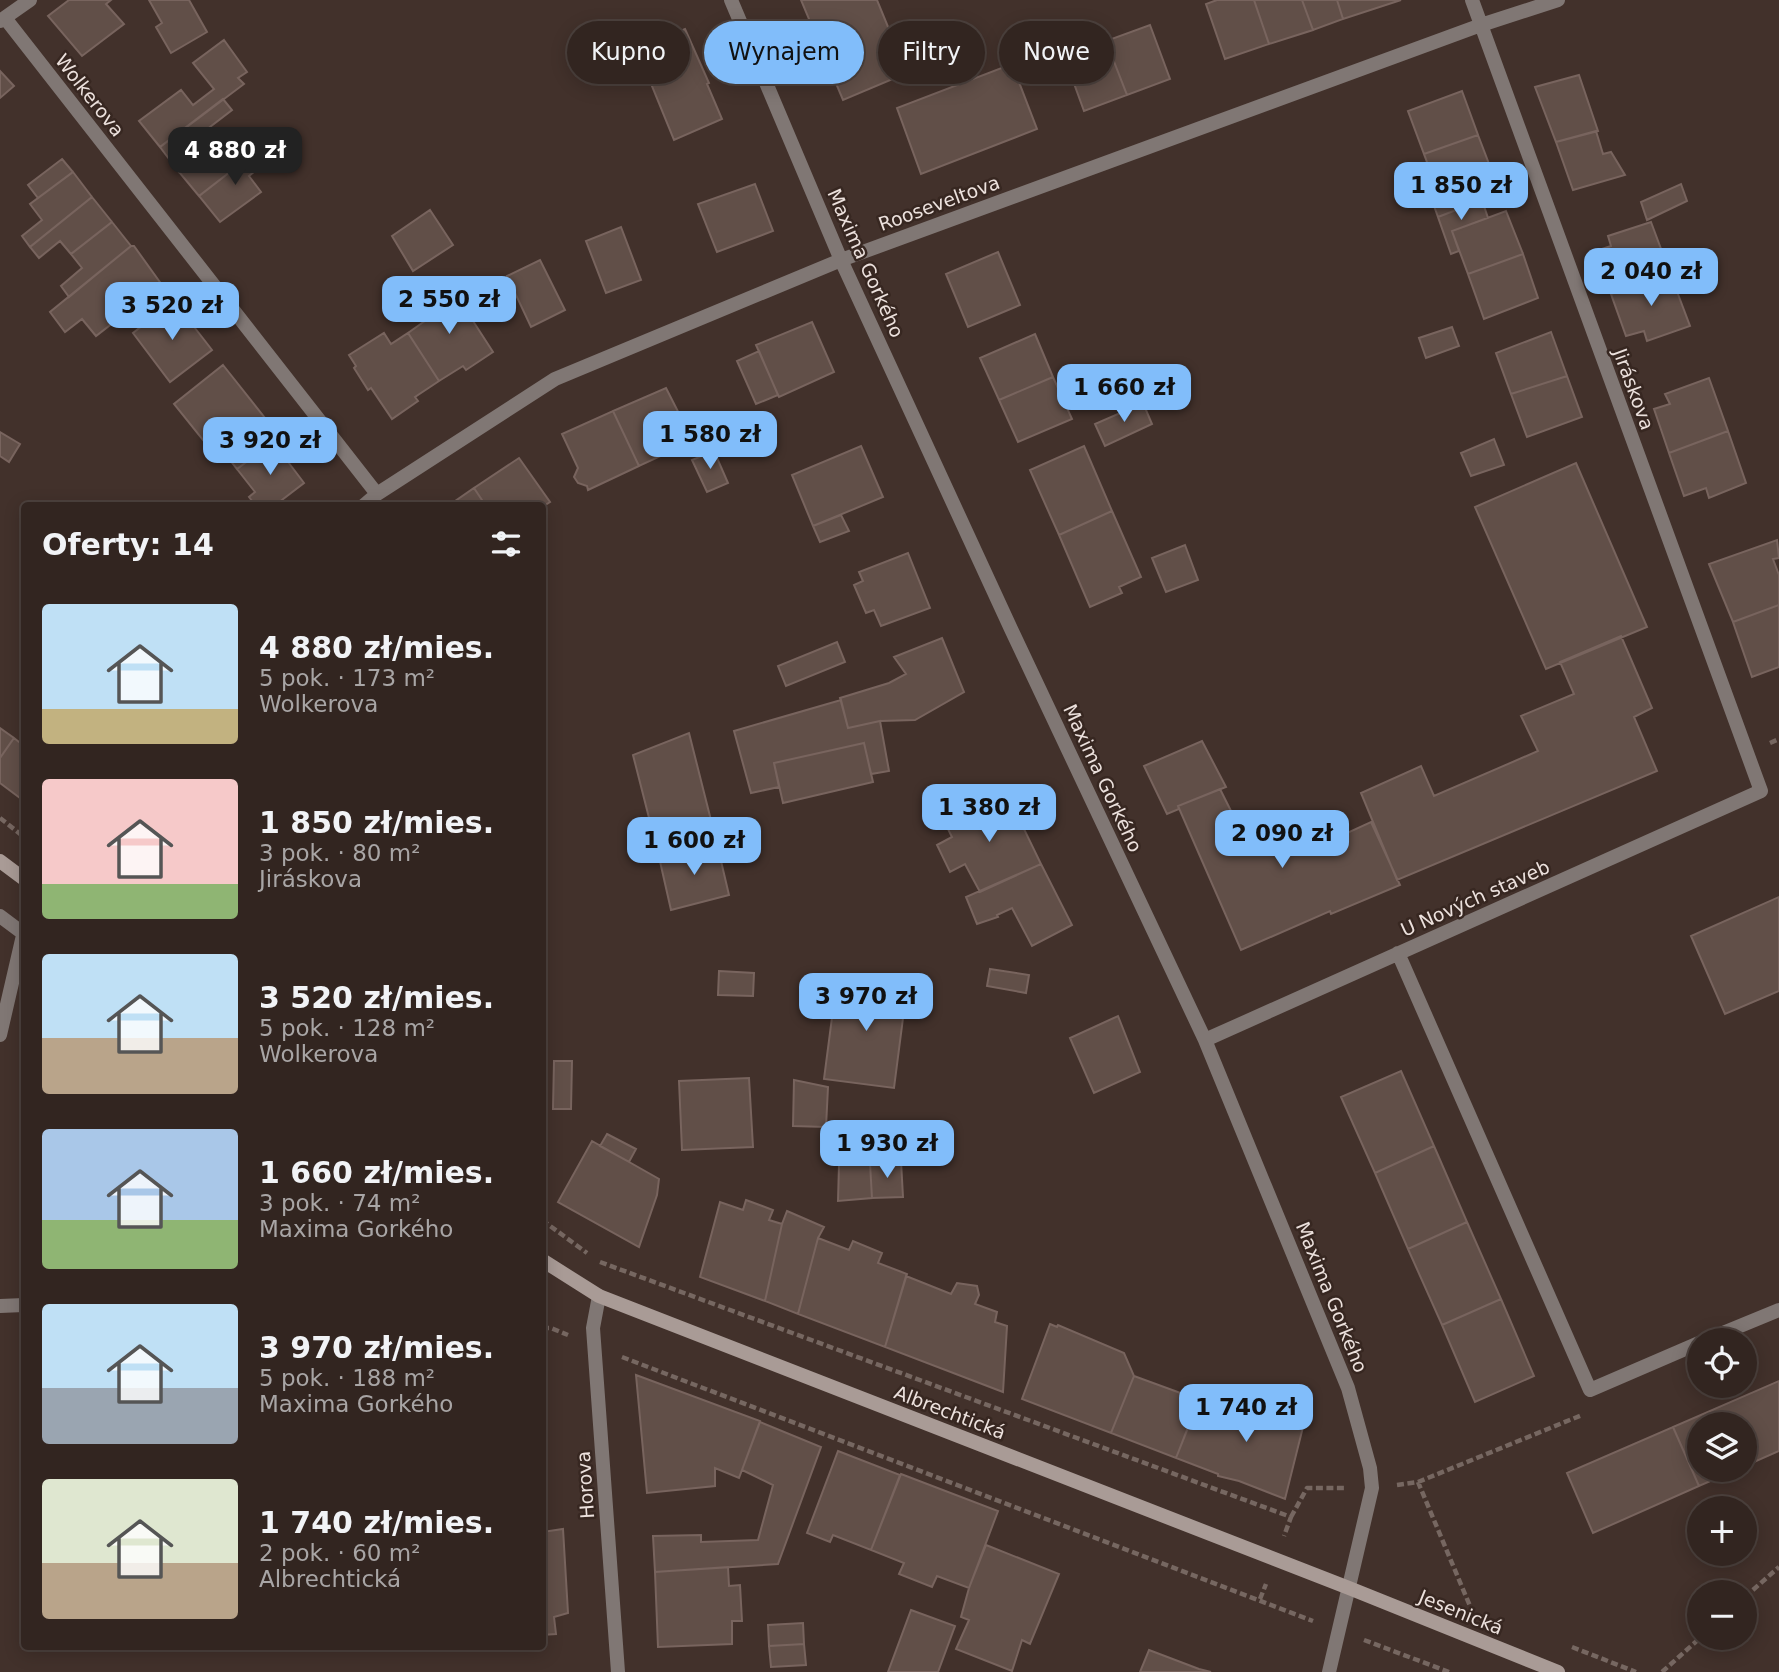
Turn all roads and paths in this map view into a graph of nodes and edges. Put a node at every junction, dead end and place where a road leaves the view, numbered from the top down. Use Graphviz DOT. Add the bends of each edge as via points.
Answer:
graph roads {
  1 [pos="30,0"];
  2 [pos="731,0"];
  3 [pos="1472,0"];
  4 [pos="1558,0"];
  5 [pos="2,20"];
  6 [pos="1481,25"];
  7 [pos="841,260"];
  8 [pos="377,494"];
  9 [pos="368,502"];
  10 [pos="1761,791"];
  11 [pos="0,818"];
  12 [pos="21,835"];
  13 [pos="0,861"];
  14 [pos="21,877"];
  15 [pos="0,916"];
  16 [pos="21,930"];
  17 [pos="21,945"];
  18 [pos="1398,954"];
  19 [pos="0,1035"];
  20 [pos="1205,1040"];
  21 [pos="546,1223"];
  22 [pos="546,1263"];
  23 [pos="599,1296"];
  24 [pos="21,1305"];
  25 [pos="0,1306"];
  26 [pos="1779,1310"];
  27 [pos="546,1328"];
  28 [pos="1735,1328"];
  29 [pos="594,1347"];
  30 [pos="1687,1348"];
  31 [pos="1590,1390"];
  32 [pos="1418,1482"];
  33 [pos="1372,1488"];
  34 [pos="1292,1517"];
  35 [pos="1275,1560"];
  36 [pos="1779,1567"];
  37 [pos="1757,1586"];
  38 [pos="1349,1588"];
  39 [pos="1260,1599"];
  40 [pos="1471,1608"];
  41 [pos="1337,1630"];
  42 [pos="1560,1642"];
  43 [pos="1687,1650"];
  44 [pos="618,1672"];
  45 [pos="1329,1672"];
  46 [pos="1448,1672"];
  47 [pos="1558,1672"];
  48 [pos="1636,1672"];
  49 [pos="1662,1672"];
  1 -- 5 [label="street"];
  2 -- 7 [label="street, Maxima Gorkého"];
  3 -- 6 [label="street, Jiráskova"];
  4 -- 6 [label="street, Rooseveltova"];
  5 -- 8 [label="street, Wolkerova"];
  6 -- 7 [label="street, Rooseveltova"];
  6 -- 10 [label="street, Jiráskova"];
  7 -- 8 [label="street, Rooseveltova" via="555,379"];
  7 -- 20 [label="street, Maxima Gorkého"];
  8 -- 9 [label="street, Rooseveltova"];
  10 -- 18 [label="street, U Nových staveb"];
  11 -- 12 [label="path"];
  13 -- 14 [label="main road"];
  15 -- 16 [label="street"];
  17 -- 19 [label="street"];
  18 -- 20 [label="street, U Nových staveb"];
  18 -- 31 [label="street"];
  20 -- 33 [label="street, Maxima Gorkého" via="1348,1388"];
  21 -- 34 [label="path" via="598,1261"];
  22 -- 23 [label="main road, Albrechtická"];
  23 -- 29 [label="street, Horova"];
  23 -- 35 [label="main road, Albrechtická"];
  24 -- 25 [label="street"];
  26 -- 28 [label="street"];
  27 -- 29 [label="path"];
  29 -- 39 [label="path"];
  29 -- 44 [label="street, Horova"];
  30 -- 31 [label="street"];
  31 -- 32 [label="path" via="1587,1413"];
  32 -- 33 [label="path"];
  32 -- 40 [label="path"];
  33 -- 34 [label="path" via="1307,1488"];
  33 -- 38 [label="street, Maxima Gorkého"];
  34 -- 35 [label="path"];
  35 -- 38 [label="main road, Albrechtická"];
  35 -- 39 [label="path"];
  36 -- 37 [label="path"];
  38 -- 41 [label="street, Maxima Gorkého"];
  38 -- 47 [label="main road, Jesenická"];
  39 -- 41 [label="path"];
  41 -- 45 [label="street, Maxima Gorkého"];
  41 -- 46 [label="path"];
  42 -- 48 [label="path"];
  43 -- 49 [label="path"];
}
